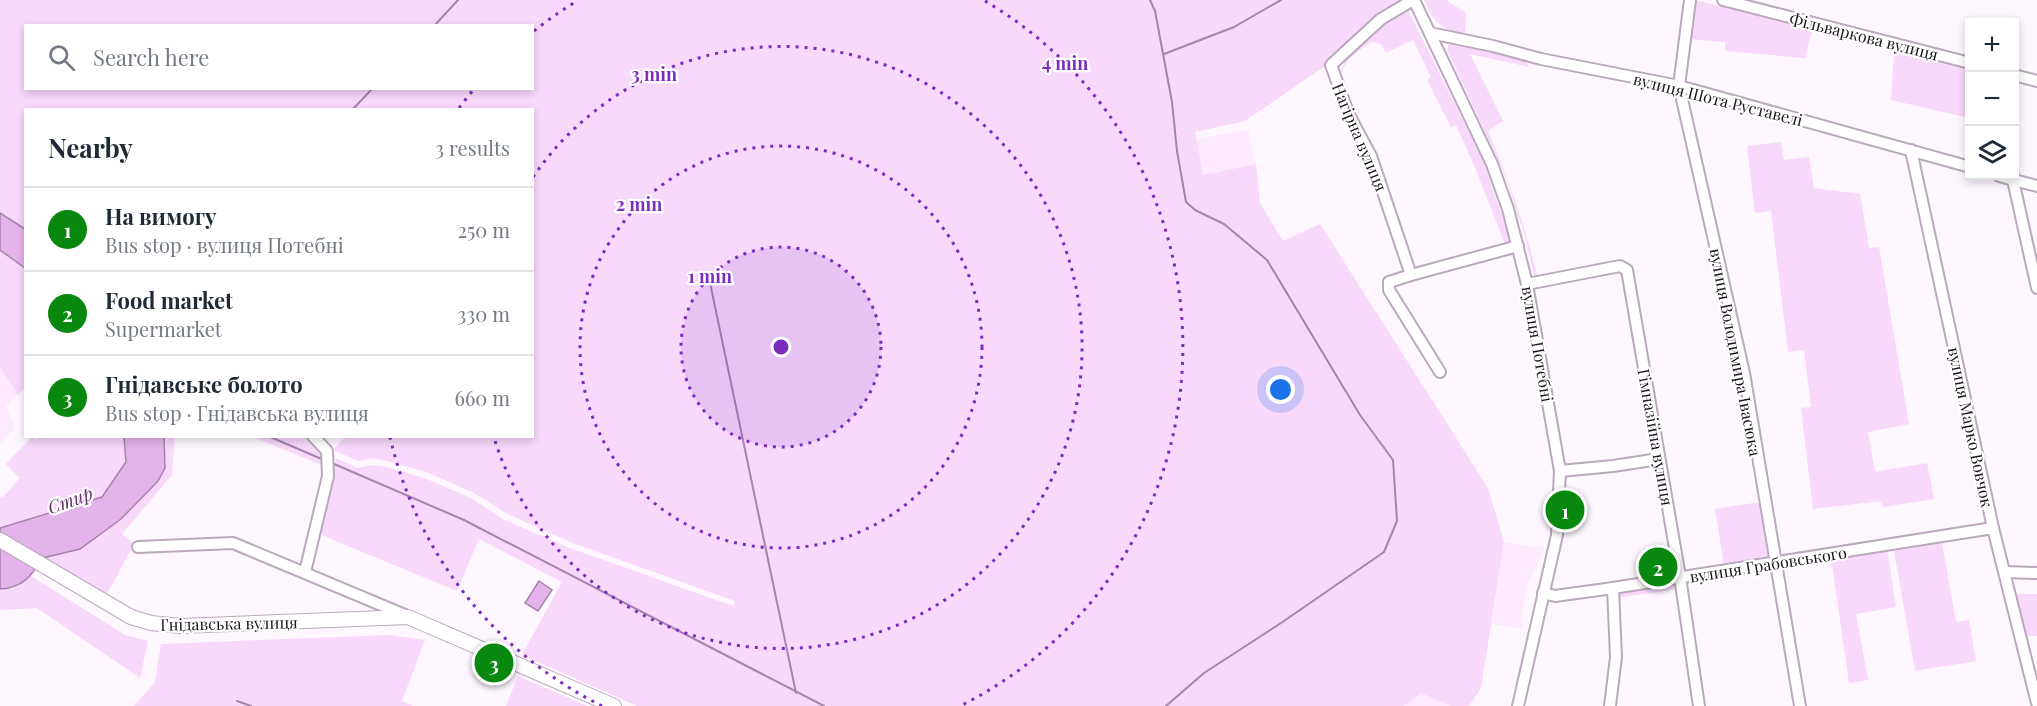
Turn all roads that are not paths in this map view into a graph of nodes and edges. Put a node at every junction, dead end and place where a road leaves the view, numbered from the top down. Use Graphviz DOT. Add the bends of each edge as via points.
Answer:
graph roads {
  1 [pos="1414,0"];
  2 [pos="1690,0"];
  3 [pos="1723,0"];
  4 [pos="1430,33"];
  5 [pos="1965,62"];
  6 [pos="2019,76"];
  7 [pos="2037,81"];
  8 [pos="1679,86"];
  9 [pos="1911,150"];
  10 [pos="1965,166"];
  11 [pos="2013,180"];
  12 [pos="2037,186"];
  13 [pos="1518,246"];
  14 [pos="1411,275"];
  15 [pos="1527,284"];
  16 [pos="2037,288"];
  17 [pos="1440,372"];
  18 [pos="315,438"];
  19 [pos="1659,459"];
  20 [pos="1560,471"];
  21 [pos="1993,528"];
  22 [pos="0,540"];
  23 [pos="138,547"];
  24 [pos="1776,563"];
  25 [pos="305,572"];
  26 [pos="2005,572"];
  27 [pos="2037,573"];
  28 [pos="1680,577"];
  29 [pos="1613,588"];
  30 [pos="1543,593"];
  31 [pos="408,617"];
  32 [pos="2037,703"];
  33 [pos="614,706"];
  34 [pos="1518,706"];
  35 [pos="1610,706"];
  36 [pos="1699,706"];
  37 [pos="1800,706"];
  1 -- 4 [label="street, вулиця Потебні"];
  1 -- 14 [label="street, Нагірна вулиця" via="1381,19 1331,65 1349,115 1371,156"];
  2 -- 8 [label="street, вулиця Володимира Івасюка"];
  3 -- 5 [label="street, Фільваркова вулиця"];
  4 -- 8 [label="street, вулиця Шота Руставелі"];
  4 -- 13 [label="street, вулиця Потебні" via="1492,164"];
  6 -- 7 [label="street"];
  8 -- 9 [label="street, вулиця Шота Руставелі"];
  8 -- 24 [label="street, вулиця Володимира Івасюка" via="1744,373"];
  9 -- 10 [label="street, вулиця Шота Руставелі"];
  9 -- 21 [label="street, вулиця Марко Вовчок"];
  11 -- 12 [label="street"];
  11 -- 16 [label="street"];
  13 -- 14 [label="street"];
  13 -- 15 [label="street, вулиця Потебні"];
  14 -- 17 [label="street" via="1391,281 1388,287"];
  15 -- 19 [label="street, Гімназійна вулиця" via="1620,266 1627,270"];
  15 -- 20 [label="street, вулиця Потебні"];
  18 -- 25 [label="street" via="327,451 328,476"];
  19 -- 20 [label="street"];
  19 -- 28 [label="street, Гімназійна вулиця"];
  20 -- 30 [label="street, вулиця Потебні" via="1557,536"];
  21 -- 24 [label="street, вулиця Грабовського"];
  21 -- 26 [label="street, вулиця Марко Вовчок"];
  22 -- 31 [label="main road, Гнідавська вулиця" via="105,603 159,625"];
  23 -- 25 [label="street, Гнідавська вулиця" via="233,543"];
  24 -- 28 [label="street, вулиця Грабовського"];
  24 -- 37 [label="street, вулиця Володимира Івасюка"];
  25 -- 31 [label="street, Гнідавська вулиця"];
  26 -- 27 [label="street"];
  26 -- 32 [label="street, вулиця Марко Вовчок"];
  28 -- 29 [label="street, вулиця Грабовського"];
  28 -- 36 [label="street, Гімназійна вулиця"];
  29 -- 30 [label="street, вулиця Грабовського" via="1555,596"];
  29 -- 35 [label="street" via="1616,657"];
  30 -- 34 [label="street, вулиця Потебні"];
  31 -- 33 [label="main road, Гнідавська вулиця"];
}
